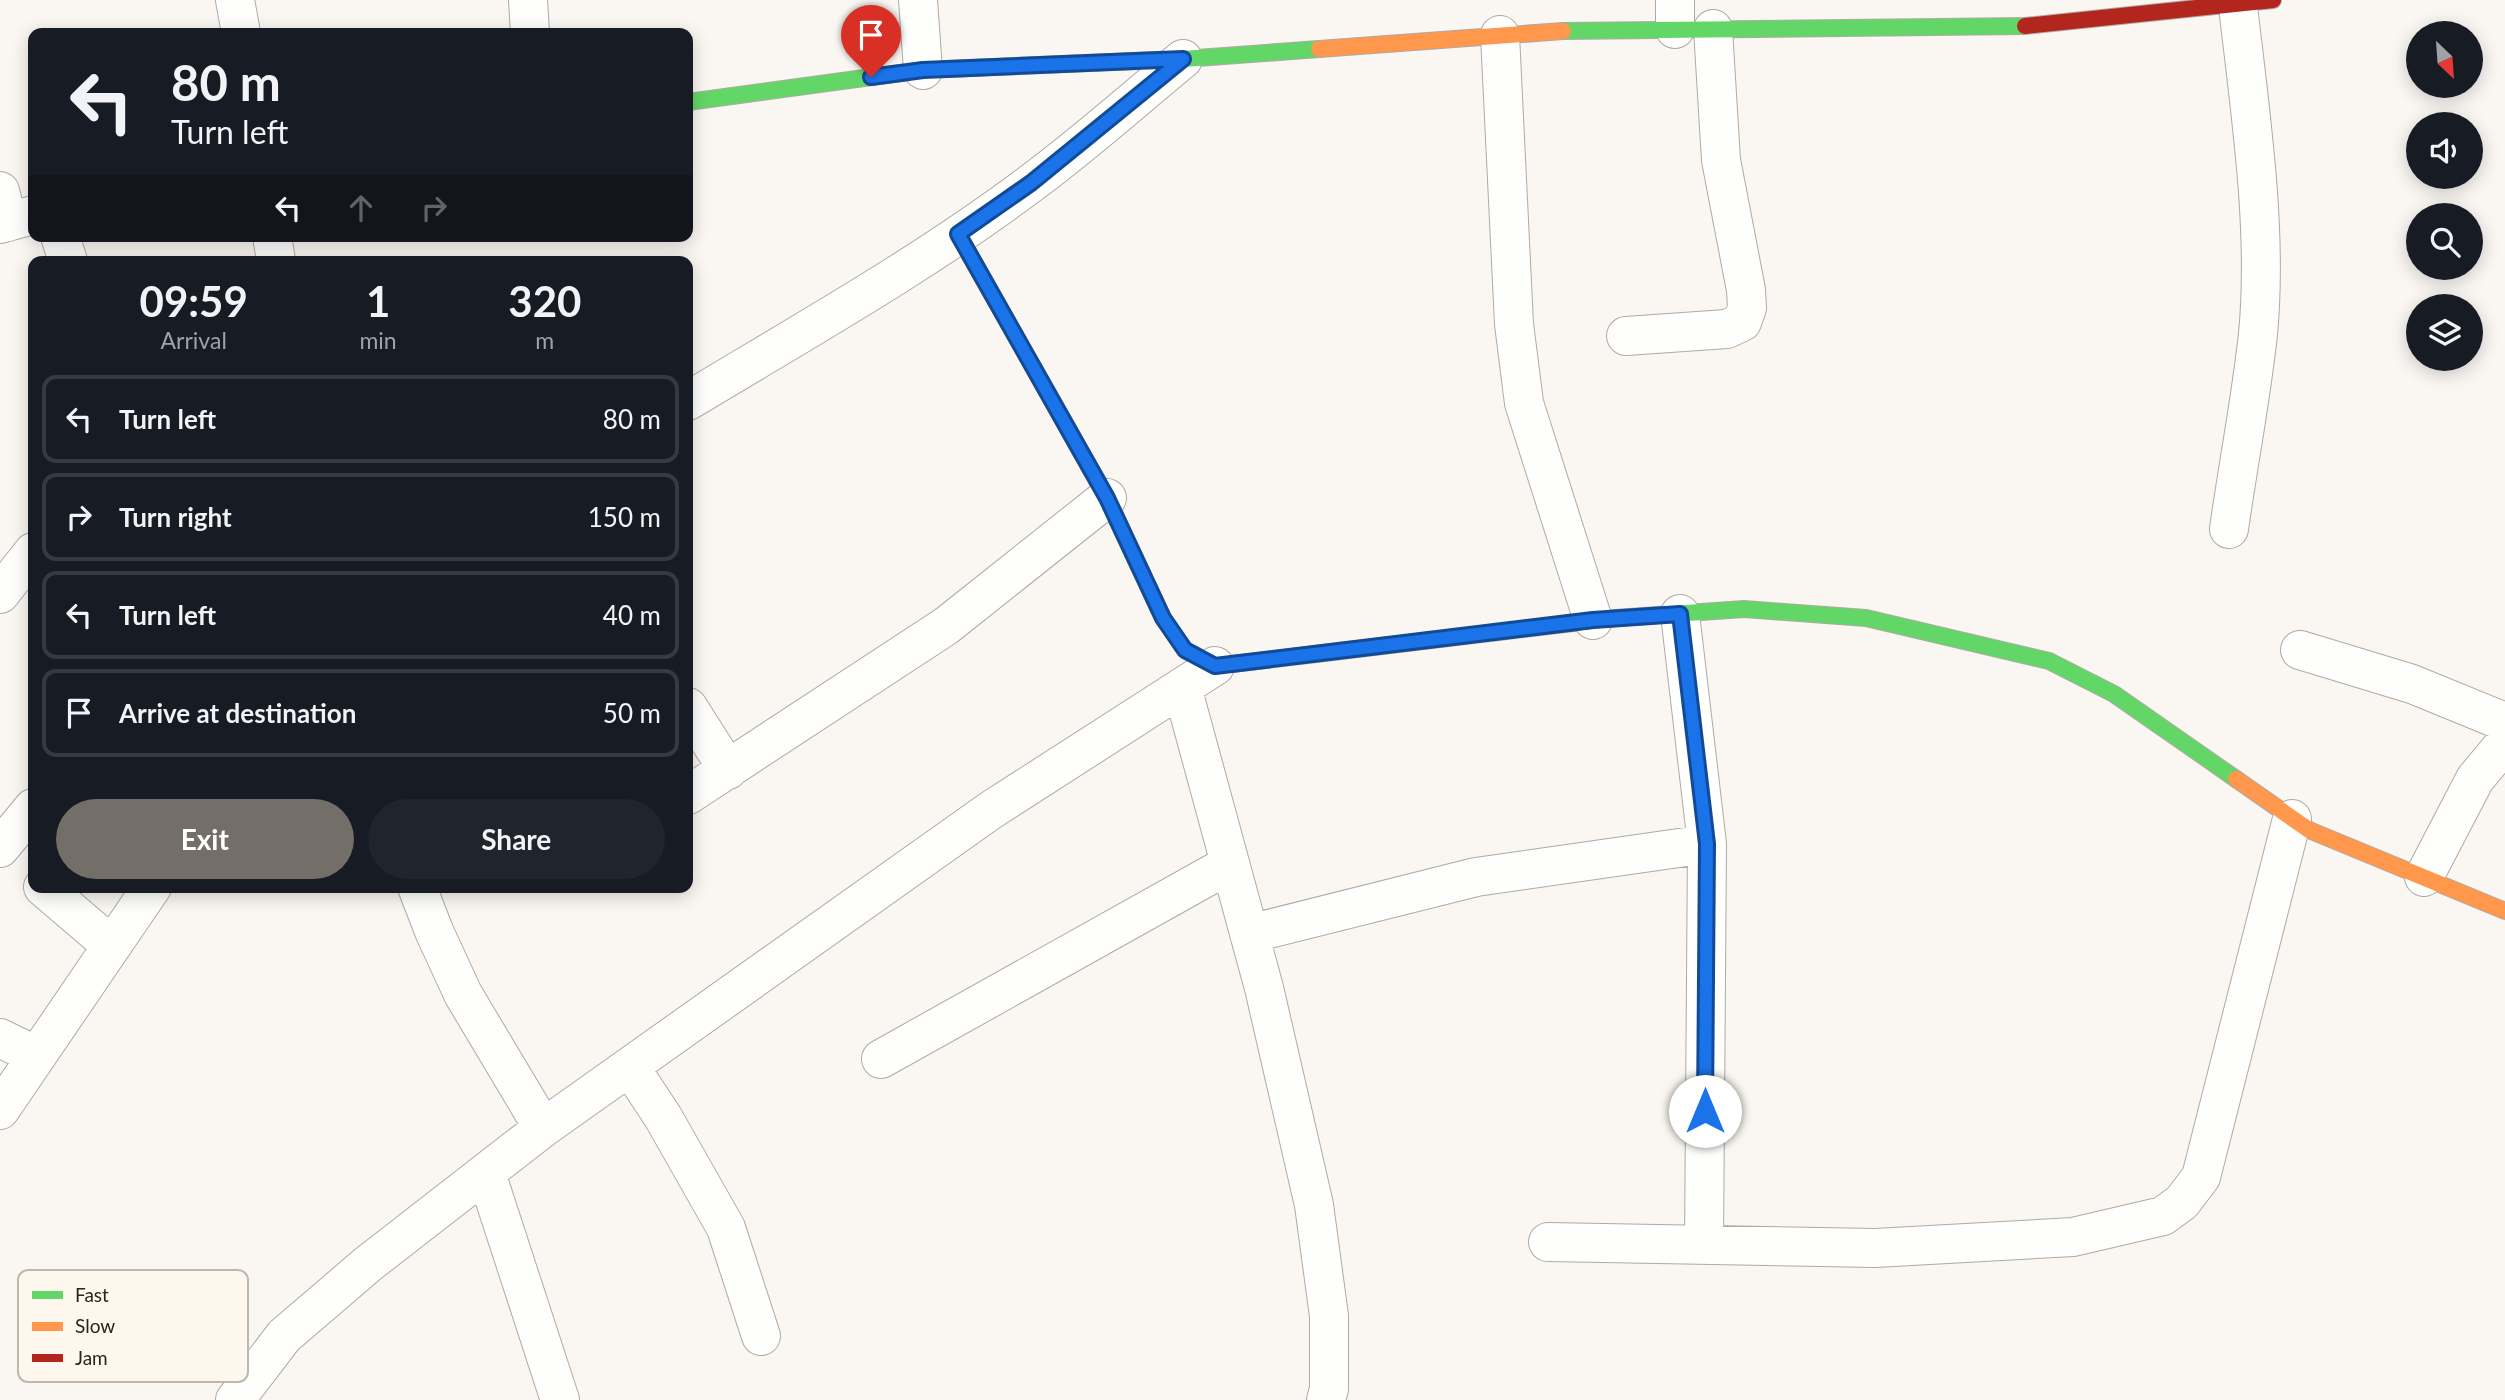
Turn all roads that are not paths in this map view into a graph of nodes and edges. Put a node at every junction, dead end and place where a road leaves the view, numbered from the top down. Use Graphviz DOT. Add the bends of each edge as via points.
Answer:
graph roads {
  1 [pos="235,0"];
  2 [pos="527,0"];
  3 [pos="918,0"];
  4 [pos="2255,3"];
  5 [pos="1675,15"];
  6 [pos="240,28"];
  7 [pos="530,28"];
  8 [pos="1713,29"];
  9 [pos="1500,35"];
  10 [pos="1183,59"];
  11 [pos="923,70"];
  12 [pos="693,101"];
  13 [pos="958,234"];
  14 [pos="1626,336"];
  15 [pos="693,398"];
  16 [pos="1107,498"];
  17 [pos="2229,529"];
  18 [pos="28,557"];
  19 [pos="2,586"];
  20 [pos="1680,614"];
  21 [pos="1593,620"];
  22 [pos="2300,650"];
  23 [pos="1215,666"];
  24 [pos="1182,687"];
  25 [pos="693,715"];
  26 [pos="2505,722"];
  27 [pos="2505,743"];
  28 [pos="727,770"];
  29 [pos="693,792"];
  30 [pos="28,814"];
  31 [pos="2292,819"];
  32 [pos="1707,844"];
  33 [pos="0,849"];
  34 [pos="1230,864"];
  35 [pos="28,874"];
  36 [pos="2424,877"];
  37 [pos="50,893"];
  38 [pos="148,893"];
  39 [pos="419,893"];
  40 [pos="2505,911"];
  41 [pos="1249,933"];
  42 [pos="112,946"];
  43 [pos="0,1038"];
  44 [pos="37,1056"];
  45 [pos="881,1059"];
  46 [pos="630,1067"];
  47 [pos="0,1111"];
  48 [pos="543,1128"];
  49 [pos="486,1173"];
  50 [pos="1548,1242"];
  51 [pos="1704,1245"];
  52 [pos="761,1336"];
  53 [pos="236,1400"];
  54 [pos="560,1400"];
  55 [pos="1326,1400"];
  1 -- 6 [label="street"];
  2 -- 7 [label="street"];
  3 -- 11 [label="street"];
  4 -- 8 [label="street" via="2024,26"];
  4 -- 17 [label="street" via="2258,333"];
  5 -- 8 [label="street"];
  5 -- 9 [label="street" via="1575,30"];
  8 -- 14 [label="street" via="1721,160 1747,308 1742,322 1727,329"];
  9 -- 10 [label="street"];
  9 -- 21 [label="street" via="1514,324 1524,403"];
  10 -- 11 [label="street"];
  10 -- 13 [label="street" via="1031,183"];
  11 -- 12 [label="street"];
  13 -- 15 [label="street"];
  13 -- 16 [label="street"];
  16 -- 23 [label="street" via="1163,618 1185,650"];
  16 -- 28 [label="street" via="946,626"];
  18 -- 19 [label="street"];
  20 -- 21 [label="street"];
  20 -- 31 [label="street" via="1744,609 1866,618 2049,661 2114,694"];
  20 -- 32 [label="street"];
  21 -- 23 [label="street"];
  22 -- 26 [label="street" via="2412,684"];
  23 -- 24 [label="street"];
  24 -- 34 [label="street"];
  24 -- 46 [label="street" via="991,810"];
  25 -- 28 [label="street"];
  27 -- 36 [label="street" via="2476,779"];
  28 -- 29 [label="street"];
  30 -- 33 [label="street"];
  31 -- 36 [label="street"];
  31 -- 51 [label="street" via="2201,1177 2182,1202 2163,1216 2073,1237 1875,1248"];
  32 -- 41 [label="street" via="1476,877"];
  32 -- 51 [label="street"];
  33 -- 35 [label="street"];
  34 -- 41 [label="street"];
  34 -- 45 [label="street"];
  36 -- 40 [label="street"];
  37 -- 42 [label="street"];
  38 -- 42 [label="street"];
  39 -- 48 [label="street" via="463,994"];
  41 -- 55 [label="street" via="1314,1205 1329,1316"];
  42 -- 44 [label="street"];
  43 -- 44 [label="street"];
  44 -- 47 [label="street"];
  46 -- 48 [label="street"];
  46 -- 52 [label="street" via="726,1227"];
  48 -- 49 [label="street"];
  49 -- 53 [label="street" via="284,1336"];
  49 -- 54 [label="street"];
  50 -- 51 [label="street"];
}
